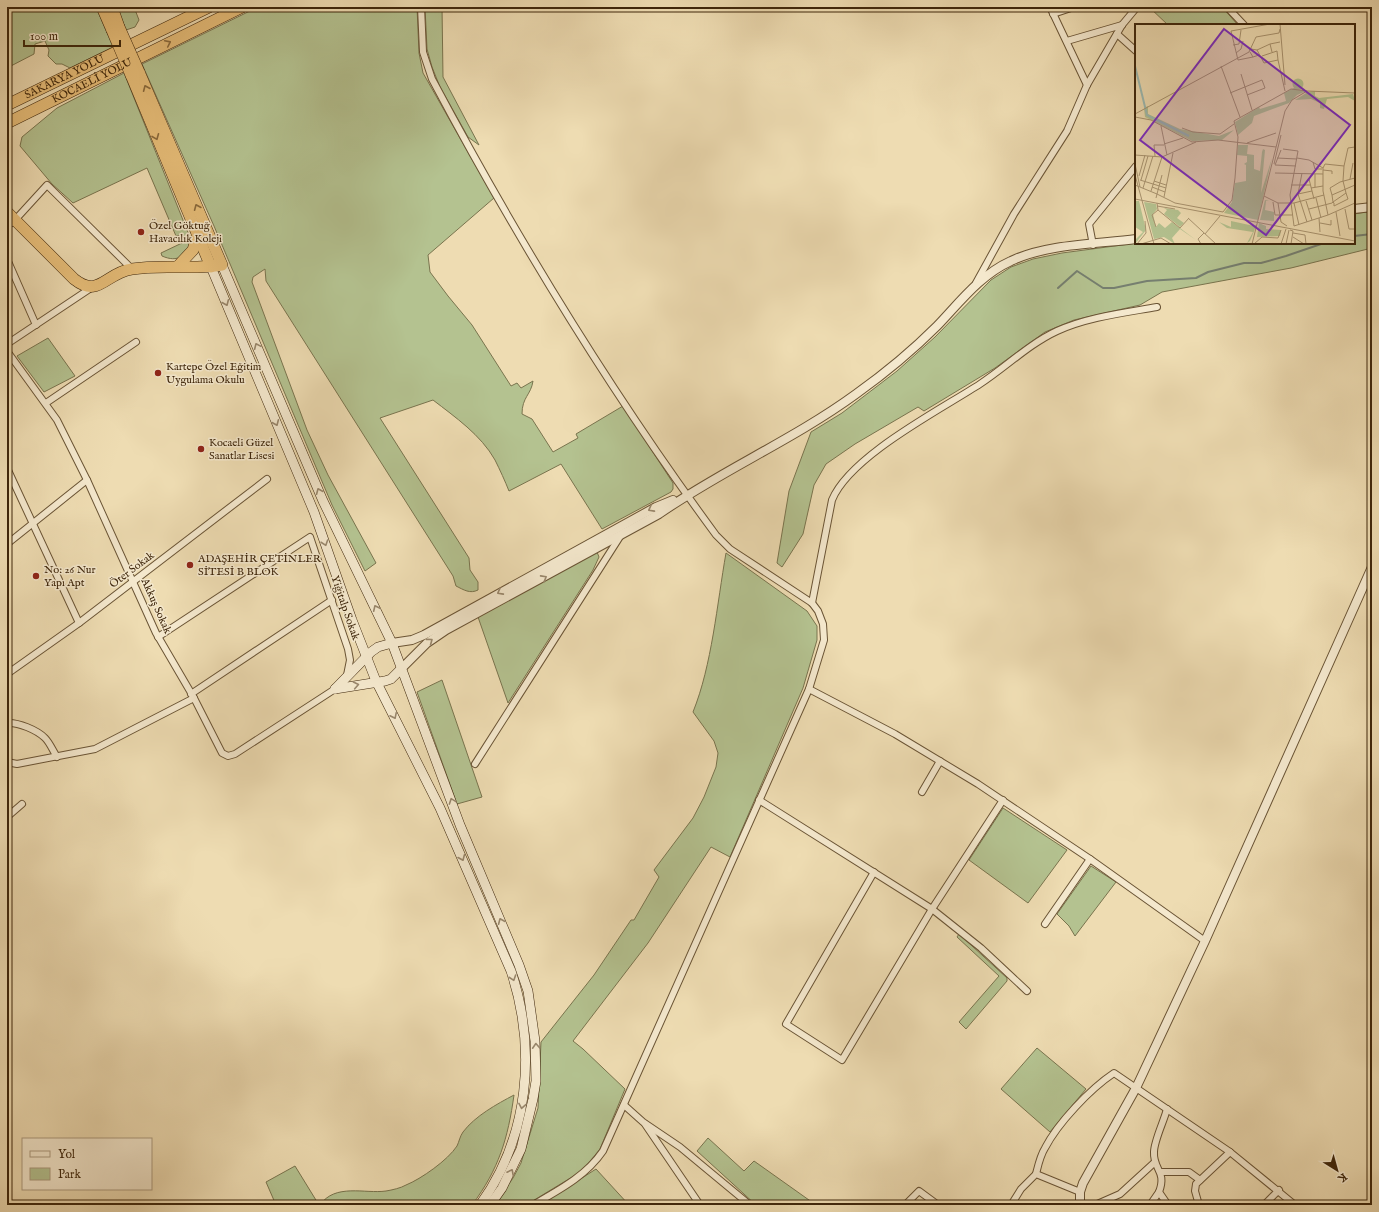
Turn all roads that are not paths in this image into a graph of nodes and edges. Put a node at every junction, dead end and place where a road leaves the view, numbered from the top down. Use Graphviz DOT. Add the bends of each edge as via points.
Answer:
graph roads {
  1 [pos="102,7"];
  2 [pos="112,7"];
  3 [pos="208,7"];
  4 [pos="242,7"];
  5 [pos="420,7"];
  6 [pos="1050,7"];
  7 [pos="1074,7"];
  8 [pos="1137,7"];
  9 [pos="1227,7"];
  10 [pos="1053,14"];
  11 [pos="1243,24"];
  12 [pos="1122,25"];
  13 [pos="116,29"];
  14 [pos="1116,34"];
  15 [pos="1067,41"];
  16 [pos="1135,50"];
  17 [pos="135,74"];
  18 [pos="1088,85"];
  19 [pos="7,105"];
  20 [pos="7,122"];
  21 [pos="1135,167"];
  22 [pos="1372,207"];
  23 [pos="1355,209"];
  24 [pos="10,219"];
  25 [pos="198,234"];
  26 [pos="1135,239"];
  27 [pos="1093,245"];
  28 [pos="7,259"];
  29 [pos="215,261"];
  30 [pos="178,266"];
  31 [pos="132,268"];
  32 [pos="976,284"];
  33 [pos="91,288"];
  34 [pos="1157,307"];
  35 [pos="36,325"];
  36 [pos="136,342"];
  37 [pos="7,344"];
  38 [pos="7,351"];
  39 [pos="46,403"];
  40 [pos="7,468"];
  41 [pos="266,479"];
  42 [pos="87,480"];
  43 [pos="687,494"];
  44 [pos="33,524"];
  45 [pos="318,524"];
  46 [pos="622,534"];
  47 [pos="310,538"];
  48 [pos="7,544"];
  49 [pos="1372,567"];
  50 [pos="134,581"];
  51 [pos="332,600"];
  52 [pos="812,603"];
  53 [pos="78,624"];
  54 [pos="158,637"];
  55 [pos="392,643"];
  56 [pos="367,657"];
  57 [pos="402,668"];
  58 [pos="7,674"];
  59 [pos="347,676"];
  60 [pos="376,681"];
  61 [pos="335,689"];
  62 [pos="809,689"];
  63 [pos="193,696"];
  64 [pos="7,723"];
  65 [pos="57,757"];
  66 [pos="940,761"];
  67 [pos="7,762"];
  68 [pos="475,764"];
  69 [pos="922,792"];
  70 [pos="759,800"];
  71 [pos="1003,800"];
  72 [pos="22,804"];
  73 [pos="7,817"];
  74 [pos="1090,859"];
  75 [pos="874,872"];
  76 [pos="932,909"];
  77 [pos="1045,924"];
  78 [pos="1205,941"];
  79 [pos="1027,991"];
  80 [pos="1136,1088"];
  81 [pos="624,1105"];
  82 [pos="1167,1109"];
  83 [pos="643,1122"];
  84 [pos="1230,1152"];
  85 [pos="1154,1162"];
  86 [pos="1160,1172"];
  87 [pos="1036,1174"];
  88 [pos="1200,1180"];
  89 [pos="1278,1190"];
  90 [pos="1080,1192"];
  91 [pos="1160,1192"];
  92 [pos="480,1205"];
  93 [pos="490,1205"];
  94 [pos="533,1205"];
  95 [pos="700,1205"];
  96 [pos="750,1205"];
  97 [pos="905,1205"];
  98 [pos="938,1205"];
  99 [pos="1011,1205"];
  100 [pos="1080,1205"];
  101 [pos="1095,1205"];
  102 [pos="1150,1205"];
  103 [pos="1168,1205"];
  104 [pos="1199,1205"];
  105 [pos="1264,1205"];
  106 [pos="1295,1205"];
  1 -- 13 [label="highway"];
  2 -- 13 [label="highway"];
  3 -- 19 [label="highway, SAKARYA YOLU"];
  20 -- 4 [label="highway, KOCAELİ YOLU, one-way"];
  5 -- 43 [label="street" via="425,63 451,116 571,323"];
  6 -- 10 [label="street"];
  7 -- 10 [label="street"];
  8 -- 12 [label="street"];
  9 -- 11 [label="street"];
  10 -- 15 [label="street"];
  12 -- 14 [label="street"];
  12 -- 15 [label="street"];
  13 -- 17 [label="highway, bridge"];
  14 -- 16 [label="street"];
  14 -- 18 [label="street"];
  15 -- 18 [label="street"];
  17 -- 25 [label="highway, one-way" via="170,170"];
  29 -- 17 [label="highway, one-way"];
  18 -- 32 [label="street" via="1067,131 1014,214"];
  21 -- 27 [label="street" via="1089,224"];
  22 -- 23 [label="street"];
  24 -- 31 [label="street" via="47,185"];
  24 -- 33 [label="highway" via="74,279"];
  25 -- 29 [label="highway"];
  25 -- 30 [label="highway" via="193,250"];
  26 -- 27 [label="street"];
  27 -- 32 [label="street" via="1048,250 1023,256 999,267"];
  28 -- 35 [label="street"];
  29 -- 30 [label="highway"];
  29 -- 45 [label="main road, one-way"];
  55 -- 29 [label="main road, one-way" via="323,501"];
  30 -- 31 [label="highway"];
  31 -- 33 [label="highway"];
  32 -- 43 [label="street" via="914,347 856,394 798,431"];
  33 -- 35 [label="street"];
  34 -- 52 [label="street" via="1074,324 1046,337 980,384 911,426 860,465 840,485 832,500"];
  35 -- 37 [label="street"];
  36 -- 39 [label="street"];
  38 -- 39 [label="street, Akkuş Sokak"];
  39 -- 42 [label="street, Akkuş Sokak"];
  40 -- 44 [label="street"];
  41 -- 50 [label="street, Öter Sokak"];
  42 -- 44 [label="street"];
  42 -- 50 [label="street, Akkuş Sokak"];
  43 -- 46 [label="street" via="659,514"];
  43 -- 52 [label="street" via="730,550"];
  43 -- 55 [label="street, one-way" via="656,506 424,635"];
  44 -- 48 [label="street"];
  44 -- 53 [label="street"];
  45 -- 47 [label="street"];
  45 -- 56 [label="main road, one-way"];
  57 -- 46 [label="street, one-way" via="426,643 446,630"];
  46 -- 68 [label="street"];
  47 -- 51 [label="street, Yiğitalp Sokak"];
  47 -- 54 [label="street"];
  49 -- 78 [label="street"];
  50 -- 53 [label="street, Öter Sokak"];
  50 -- 54 [label="street, Akkuş Sokak"];
  51 -- 59 [label="street, Yiğitalp Sokak" via="348,649 350,660"];
  51 -- 63 [label="street"];
  52 -- 62 [label="street" via="821,617 824,640"];
  53 -- 58 [label="street, Öter Sokak"];
  54 -- 63 [label="street, Akkuş Sokak"];
  55 -- 56 [label="main road" via="378,647"];
  55 -- 57 [label="main road"];
  56 -- 59 [label="main road"];
  56 -- 60 [label="main road"];
  57 -- 60 [label="main road" via="391,679"];
  93 -- 57 [label="main road, one-way" via="516,1161 531,1110 536,1081 532,1014 519,965 460,825"];
  59 -- 61 [label="main road"];
  61 -- 60 [label="main road, one-way"];
  60 -- 92 [label="main road, one-way" via="448,824 511,971 522,1012 527,1062 519,1122 500,1171"];
  61 -- 63 [label="street, Akkuş Sokak" via="231,755 222,753"];
  62 -- 66 [label="street"];
  62 -- 70 [label="street"];
  63 -- 65 [label="street" via="95,749"];
  64 -- 65 [label="street" via="36,732 47,741"];
  65 -- 67 [label="street" via="17,764"];
  66 -- 69 [label="street"];
  66 -- 71 [label="street"];
  70 -- 75 [label="street"];
  70 -- 81 [label="street"];
  71 -- 74 [label="street"];
  71 -- 76 [label="street"];
  72 -- 73 [label="street"];
  74 -- 77 [label="street"];
  74 -- 78 [label="street"];
  75 -- 76 [label="street"];
  75 -- 76 [label="street" via="786,1024 842,1060"];
  76 -- 79 [label="street" via="981,948"];
  78 -- 80 [label="street"];
  80 -- 82 [label="street"];
  80 -- 87 [label="street" via="1114,1073 1098,1084 1050,1140"];
  80 -- 90 [label="street"];
  81 -- 83 [label="street"];
  81 -- 94 [label="street" via="596,1161 576,1179"];
  82 -- 84 [label="street"];
  82 -- 85 [label="street" via="1154,1151"];
  83 -- 95 [label="street"];
  83 -- 96 [label="street" via="680,1147"];
  84 -- 88 [label="street"];
  84 -- 89 [label="street"];
  85 -- 86 [label="street"];
  85 -- 101 [label="street" via="1120,1194"];
  86 -- 88 [label="street" via="1189,1172"];
  86 -- 91 [label="street"];
  87 -- 90 [label="street"];
  87 -- 99 [label="street" via="1021,1189"];
  88 -- 104 [label="street" via="1195,1191"];
  89 -- 105 [label="street"];
  89 -- 106 [label="street"];
  90 -- 100 [label="street"];
  91 -- 102 [label="street"];
  91 -- 103 [label="street"];
  97 -- 98 [label="street" via="919,1191"];
}
